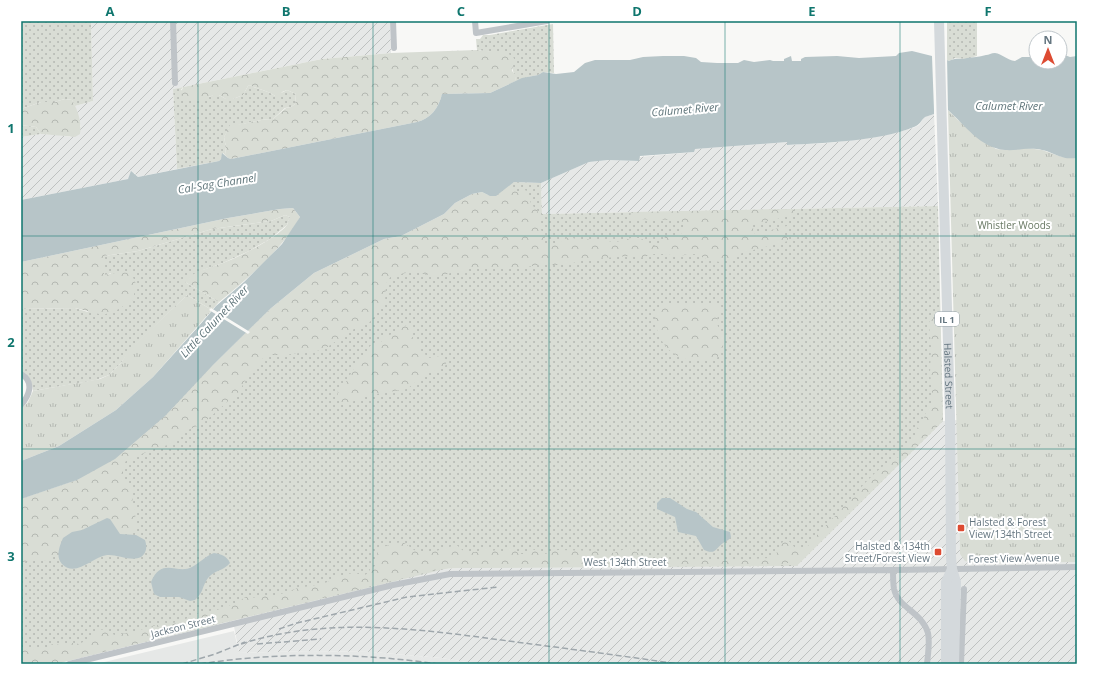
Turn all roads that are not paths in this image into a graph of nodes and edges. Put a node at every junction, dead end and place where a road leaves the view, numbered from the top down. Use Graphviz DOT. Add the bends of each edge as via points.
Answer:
graph roads {
  1 [pos="173,21"];
  2 [pos="393,21"];
  3 [pos="475,21"];
  4 [pos="547,21"];
  5 [pos="939,21"];
  6 [pos="539,22"];
  7 [pos="394,48"];
  8 [pos="175,83"];
  9 [pos="21,374"];
  10 [pos="21,405"];
  11 [pos="1077,567"];
  12 [pos="952,569"];
  13 [pos="893,570"];
  14 [pos="964,589"];
  15 [pos="302,608"];
  16 [pos="69,664"];
  17 [pos="927,664"];
  18 [pos="946,664"];
  19 [pos="954,664"];
  20 [pos="961,664"];
  1 -- 8 [label="street"];
  2 -- 7 [label="street"];
  3 -- 6 [label="street" via="476,33"];
  4 -- 6 [label="street"];
  5 -- 12 [label="main road, Halsted Street / IL 1"];
  9 -- 10 [label="street" via="29,384 29,393"];
  11 -- 12 [label="street, Forest View Avenue"];
  12 -- 13 [label="street, West 134th Street"];
  12 -- 18 [label="main road, Halsted Street / IL 1" via="946,582"];
  12 -- 19 [label="main road, Halsted Street / IL 1" via="956,582"];
  13 -- 15 [label="street, West 134th Street" via="458,573 392,585"];
  13 -- 17 [label="street" via="897,598 919,617 928,633"];
  14 -- 20 [label="street"];
  15 -- 16 [label="street, Jackson Street"];
}
